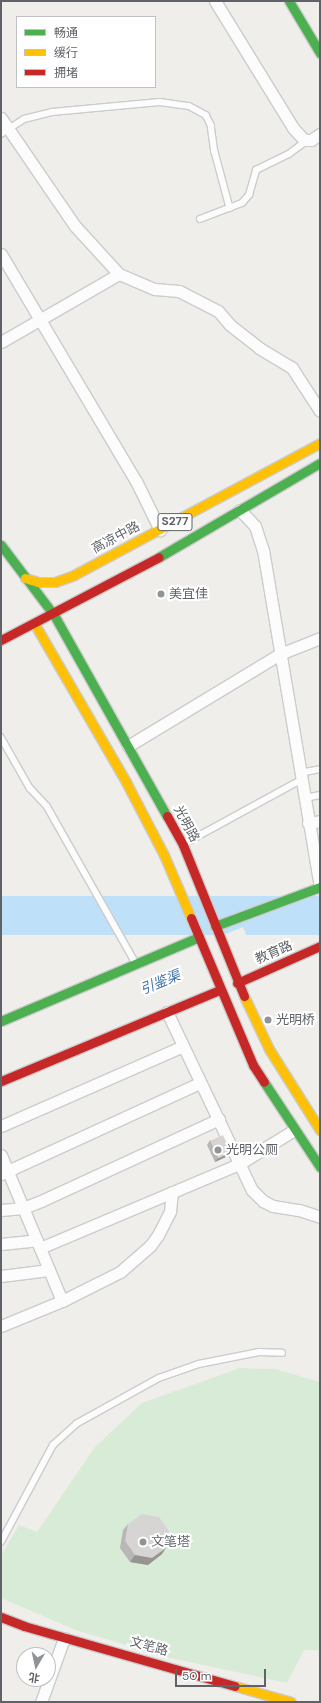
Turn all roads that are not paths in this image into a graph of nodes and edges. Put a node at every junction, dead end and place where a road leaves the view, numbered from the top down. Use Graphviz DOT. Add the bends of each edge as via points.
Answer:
graph roads {
  1 [pos="215,1"];
  2 [pos="289,1"];
  3 [pos="320,53"];
  4 [pos="1,118"];
  5 [pos="5,131"];
  6 [pos="320,134"];
  7 [pos="306,141"];
  8 [pos="230,208"];
  9 [pos="200,219"];
  10 [pos="1,254"];
  11 [pos="119,274"];
  12 [pos="38,319"];
  13 [pos="1,342"];
  14 [pos="320,411"];
  15 [pos="320,443"];
  16 [pos="320,464"];
  17 [pos="240,510"];
  18 [pos="194,524"];
  19 [pos="160,530"];
  20 [pos="1,546"];
  21 [pos="25,578"];
  22 [pos="54,615"];
  23 [pos="34,623"];
  24 [pos="320,638"];
  25 [pos="1,640"];
  26 [pos="280,654"];
  27 [pos="101,696"];
  28 [pos="82,706"];
  29 [pos="1,737"];
  30 [pos="128,746"];
  31 [pos="320,769"];
  32 [pos="301,777"];
  33 [pos="320,795"];
  34 [pos="304,798"];
  35 [pos="320,821"];
  36 [pos="308,823"];
  37 [pos="316,840"];
  38 [pos="183,845"];
  39 [pos="320,887"];
  40 [pos="215,926"];
  41 [pos="200,941"];
  42 [pos="320,946"];
  43 [pos="136,963"];
  44 [pos="236,979"];
  45 [pos="218,987"];
  46 [pos="167,1012"];
  47 [pos="1,1021"];
  48 [pos="183,1046"];
  49 [pos="1,1081"];
  50 [pos="200,1083"];
  51 [pos="219,1119"];
  52 [pos="1,1126"];
  53 [pos="294,1130"];
  54 [pos="320,1130"];
  55 [pos="1,1155"];
  56 [pos="239,1164"];
  57 [pos="320,1167"];
  58 [pos="5,1174"];
  59 [pos="172,1192"];
  60 [pos="23,1208"];
  61 [pos="1,1210"];
  62 [pos="320,1217"];
  63 [pos="1,1244"];
  64 [pos="39,1244"];
  65 [pos="49,1270"];
  66 [pos="1,1276"];
  67 [pos="62,1301"];
  68 [pos="1,1326"];
  69 [pos="282,1353"];
  70 [pos="1,1542"];
  71 [pos="1,1617"];
  72 [pos="64,1638"];
  73 [pos="41,1702"];
  74 [pos="291,1702"];
  1 -- 7 [label="street" via="293,128"];
  2 -- 3 [label="main road"];
  4 -- 5 [label="street"];
  5 -- 8 [label="lane" via="31,116 52,112 160,102 189,106 206,116 211,125 215,152"];
  5 -- 11 [label="street" via="75,226"];
  6 -- 7 [label="street"];
  7 -- 8 [label="lane" via="289,154 256,170 246,200"];
  8 -- 9 [label="lane"];
  10 -- 12 [label="street"];
  11 -- 12 [label="street"];
  11 -- 14 [label="street" via="155,289 179,291 218,311 230,325 259,348 292,368"];
  12 -- 13 [label="street"];
  12 -- 19 [label="street" via="136,481"];
  15 -- 18 [label="main road, 高凉中路 / S277"];
  16 -- 17 [label="main road, 高凉中路 / S277"];
  17 -- 18 [label="main road, 高凉中路 / S277"];
  17 -- 26 [label="street" via="255,526 260,537"];
  18 -- 19 [label="main road, 高凉中路 / S277"];
  18 -- 22 [label="main road, 高凉中路 / S277"];
  19 -- 21 [label="main road, 高凉中路 / S277" via="65,579 43,582"];
  20 -- 21 [label="main road, 光明路"];
  21 -- 22 [label="main road, 光明路"];
  22 -- 23 [label="main road, 高凉中路 / S277"];
  22 -- 27 [label="main road, 光明路"];
  23 -- 25 [label="main road, S277"];
  23 -- 28 [label="main road"];
  24 -- 26 [label="street"];
  26 -- 30 [label="street"];
  26 -- 32 [label="street"];
  27 -- 28 [label="main road"];
  27 -- 30 [label="main road, 光明路"];
  28 -- 41 [label="main road" via="164,855"];
  29 -- 43 [label="lane" via="30,788 47,806"];
  30 -- 38 [label="main road, 光明路"];
  31 -- 32 [label="lane"];
  32 -- 34 [label="street"];
  32 -- 38 [label="lane"];
  33 -- 34 [label="lane"];
  34 -- 36 [label="street"];
  35 -- 36 [label="street"];
  36 -- 37 [label="street"];
  37 -- 39 [label="street"];
  38 -- 40 [label="main road, 光明路"];
  39 -- 40 [label="main road"];
  40 -- 44 [label="main road, 光明路"];
  41 -- 43 [label="main road"];
  41 -- 45 [label="main road"];
  42 -- 44 [label="main road, 教育路"];
  43 -- 47 [label="main road"];
  44 -- 54 [label="main road, 光明路" via="269,1049"];
  45 -- 46 [label="main road"];
  45 -- 53 [label="main road" via="253,1065"];
  46 -- 48 [label="street"];
  46 -- 49 [label="main road"];
  48 -- 50 [label="street"];
  48 -- 52 [label="street"];
  50 -- 51 [label="street"];
  50 -- 58 [label="street"];
  51 -- 56 [label="street"];
  51 -- 60 [label="street"];
  53 -- 56 [label="street"];
  53 -- 57 [label="main road"];
  55 -- 58 [label="street"];
  56 -- 59 [label="street"];
  56 -- 62 [label="street" via="247,1183 263,1201 272,1206 300,1210"];
  58 -- 60 [label="street"];
  59 -- 64 [label="street"];
  59 -- 67 [label="street" via="167,1217 150,1246 120,1272"];
  60 -- 61 [label="street"];
  60 -- 64 [label="street"];
  63 -- 64 [label="street"];
  64 -- 65 [label="street"];
  65 -- 66 [label="street"];
  65 -- 67 [label="street"];
  67 -- 68 [label="street"];
  69 -- 70 [label="lane" via="259,1352 199,1364 159,1378 76,1424 53,1445"];
  71 -- 72 [label="main road, 文笔路"];
  72 -- 73 [label="street"];
  72 -- 74 [label="main road, 文笔路"];
}
